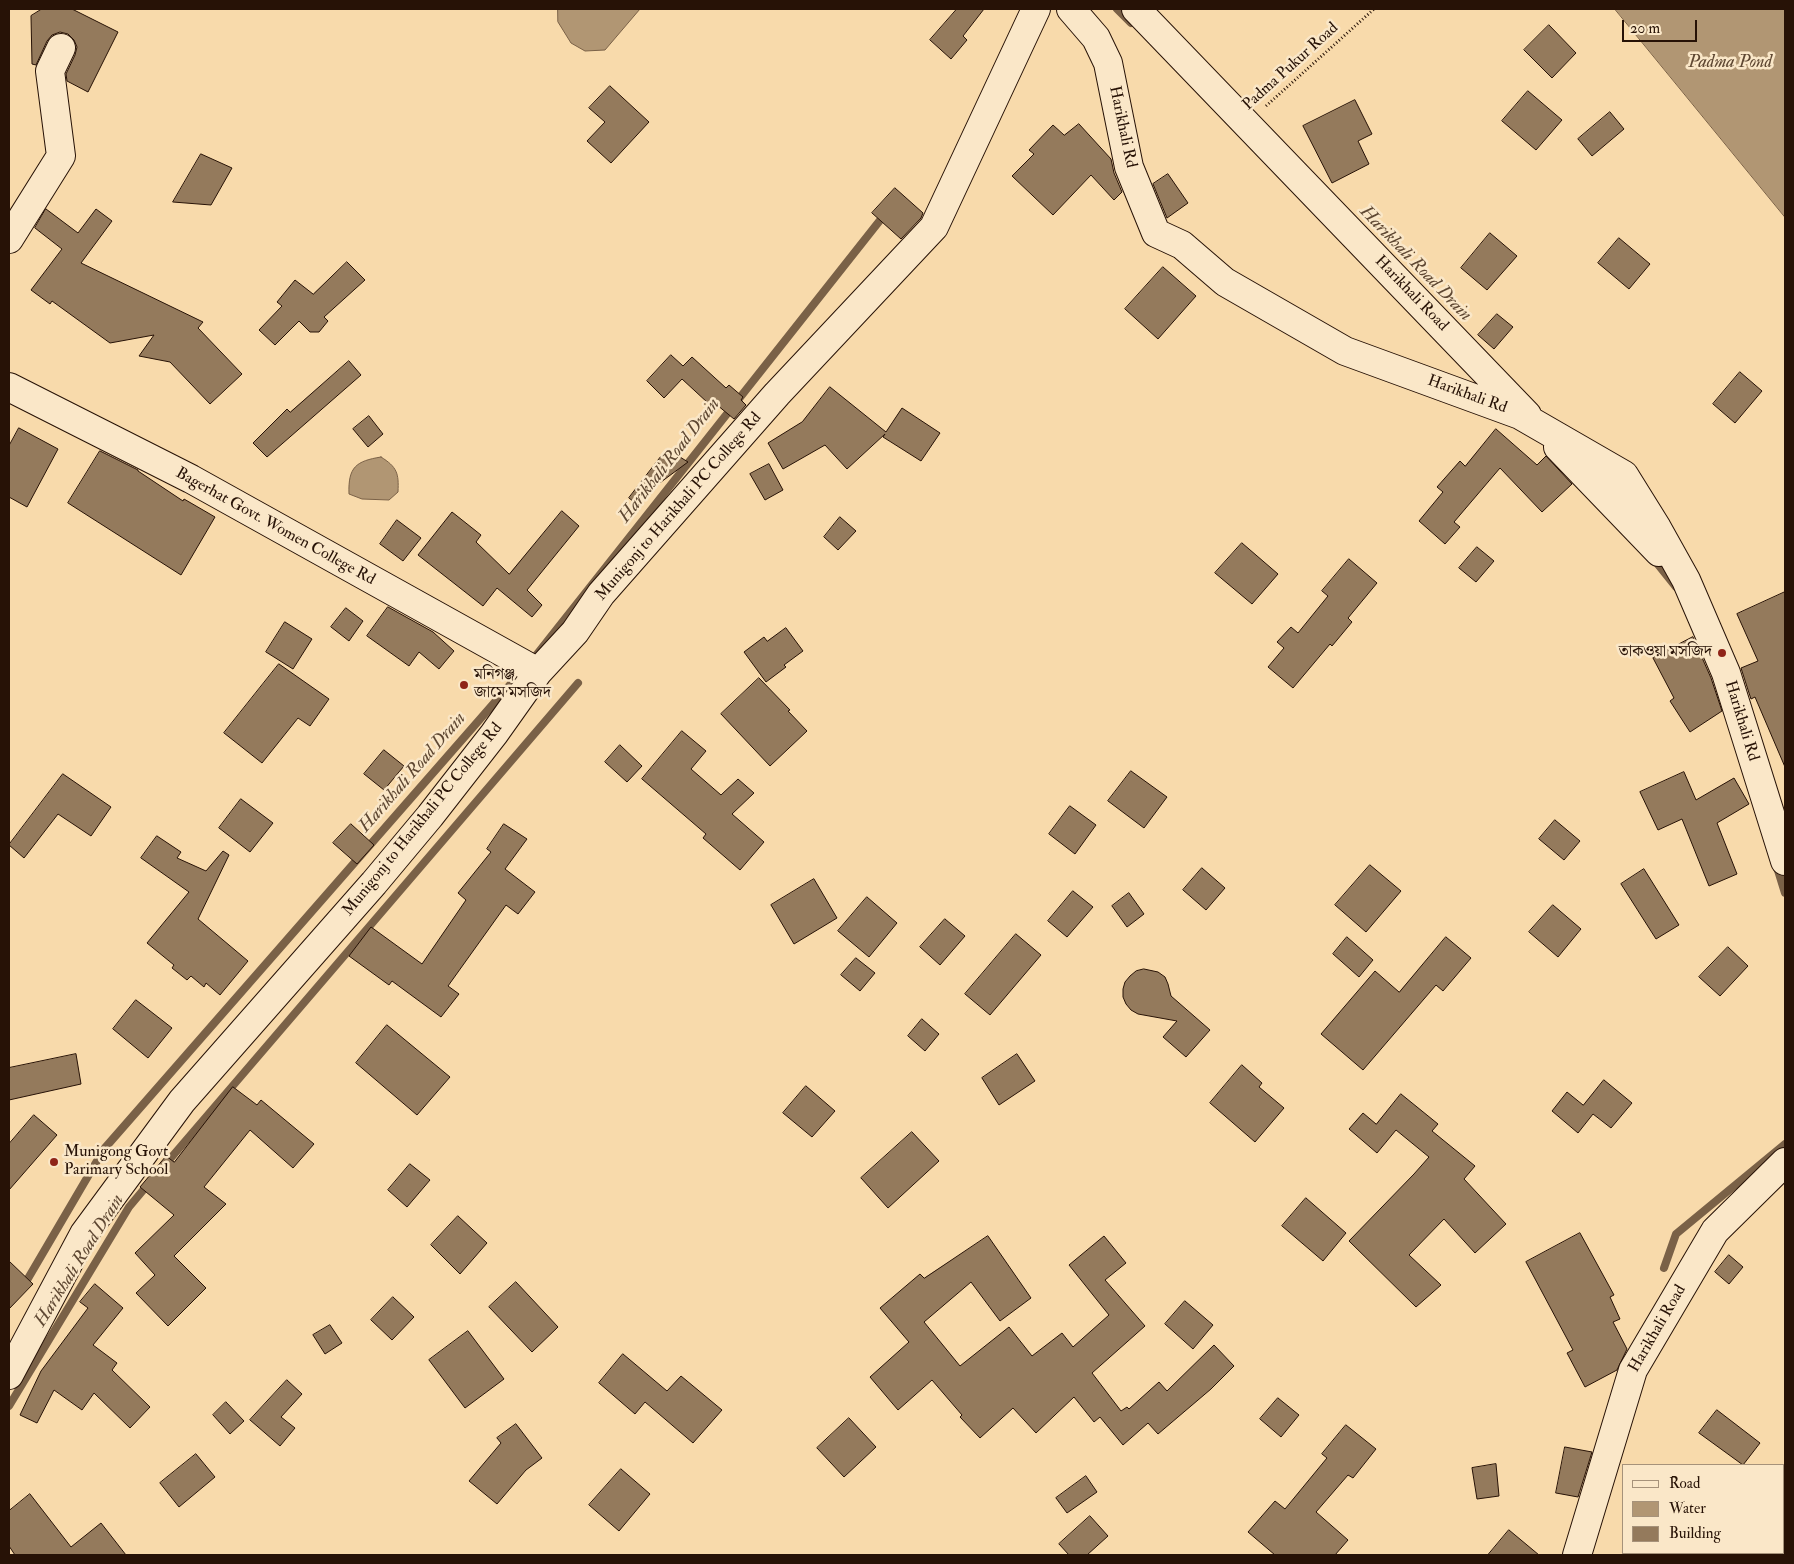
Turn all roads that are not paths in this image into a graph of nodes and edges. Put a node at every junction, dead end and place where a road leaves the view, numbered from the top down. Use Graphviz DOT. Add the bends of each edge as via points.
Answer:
graph roads {
  1 [pos="1036,9"];
  2 [pos="1071,9"];
  3 [pos="1136,9"];
  4 [pos="61,48"];
  5 [pos="9,239"];
  6 [pos="9,388"];
  7 [pos="1686,580"];
  8 [pos="538,672"];
  9 [pos="1785,861"];
  10 [pos="1785,1162"];
  11 [pos="9,1375"];
  12 [pos="1577,1555"];
  1 -- 8 [label="street, Munigonj to Harikhali PC College Rd" via="934,228 777,394 600,594 575,632"];
  2 -- 7 [label="street, Harikhali Rd" via="1096,38 1108,64 1129,167 1156,233 1182,245 1225,282 1345,351 1520,415 1624,476"];
  3 -- 7 [label="street, Harikhali Road"];
  4 -- 5 [label="street" via="50,72 61,156"];
  6 -- 8 [label="street, Bagerhat Govt. Women College Rd" via="190,479"];
  7 -- 9 [label="street, Harikhali Rd" via="1726,672"];
  8 -- 11 [label="street, Munigonj to Harikhali PC College Rd" via="430,816 182,1101 84,1234"];
  10 -- 12 [label="street, Harikhali Road" via="1715,1231 1633,1370"];
}
